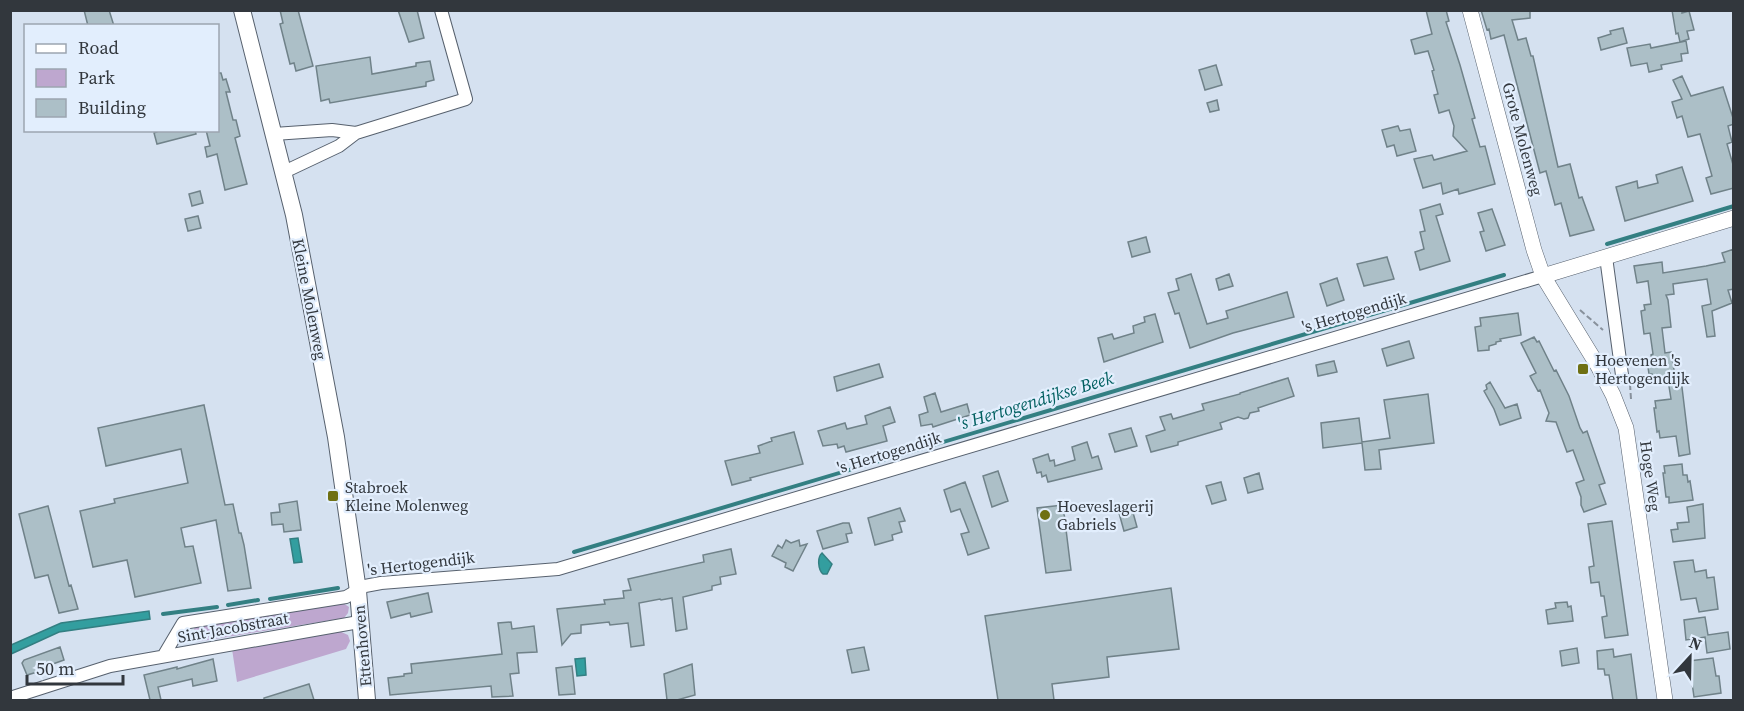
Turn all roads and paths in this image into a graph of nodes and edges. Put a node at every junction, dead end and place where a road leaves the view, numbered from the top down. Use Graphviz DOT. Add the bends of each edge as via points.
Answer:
graph roads {
  1 [pos="242,10"];
  2 [pos="441,10"];
  3 [pos="1470,10"];
  4 [pos="356,133"];
  5 [pos="274,134"];
  6 [pos="284,172"];
  7 [pos="1734,218"];
  8 [pos="1605,257"];
  9 [pos="1543,276"];
  10 [pos="1579,309"];
  11 [pos="1618,348"];
  12 [pos="1622,375"];
  13 [pos="358,591"];
  14 [pos="359,622"];
  15 [pos="164,655"];
  16 [pos="10,698"];
  17 [pos="367,700"];
  18 [pos="1665,700"];
  1 -- 5 [label="main road, Kleine Molenweg"];
  2 -- 4 [label="street" via="466,99"];
  3 -- 9 [label="street, Grote Molenweg"];
  4 -- 5 [label="street" via="332,130"];
  4 -- 6 [label="street" via="339,146"];
  5 -- 6 [label="main road, Kleine Molenweg"];
  6 -- 13 [label="main road, Kleine Molenweg" via="336,437"];
  7 -- 8 [label="street, 's Hertogendijk"];
  8 -- 9 [label="street, 's Hertogendijk"];
  8 -- 11 [label="street"];
  9 -- 13 [label="street, 's Hertogendijk" via="558,569 381,583"];
  9 -- 18 [label="street, Hoge Weg" via="1598,366 1626,428"];
  10 -- 11 [label="path"];
  11 -- 12 [label="street"];
  13 -- 14 [label="main road, Ettenhoven"];
  13 -- 15 [label="street, 's Hertogendijk" via="346,597 183,623"];
  14 -- 15 [label="street, Sint-Jacobstraat"];
  14 -- 17 [label="main road, Ettenhoven"];
  15 -- 16 [label="street, Sint-Jacobstraat" via="110,666"];
}
